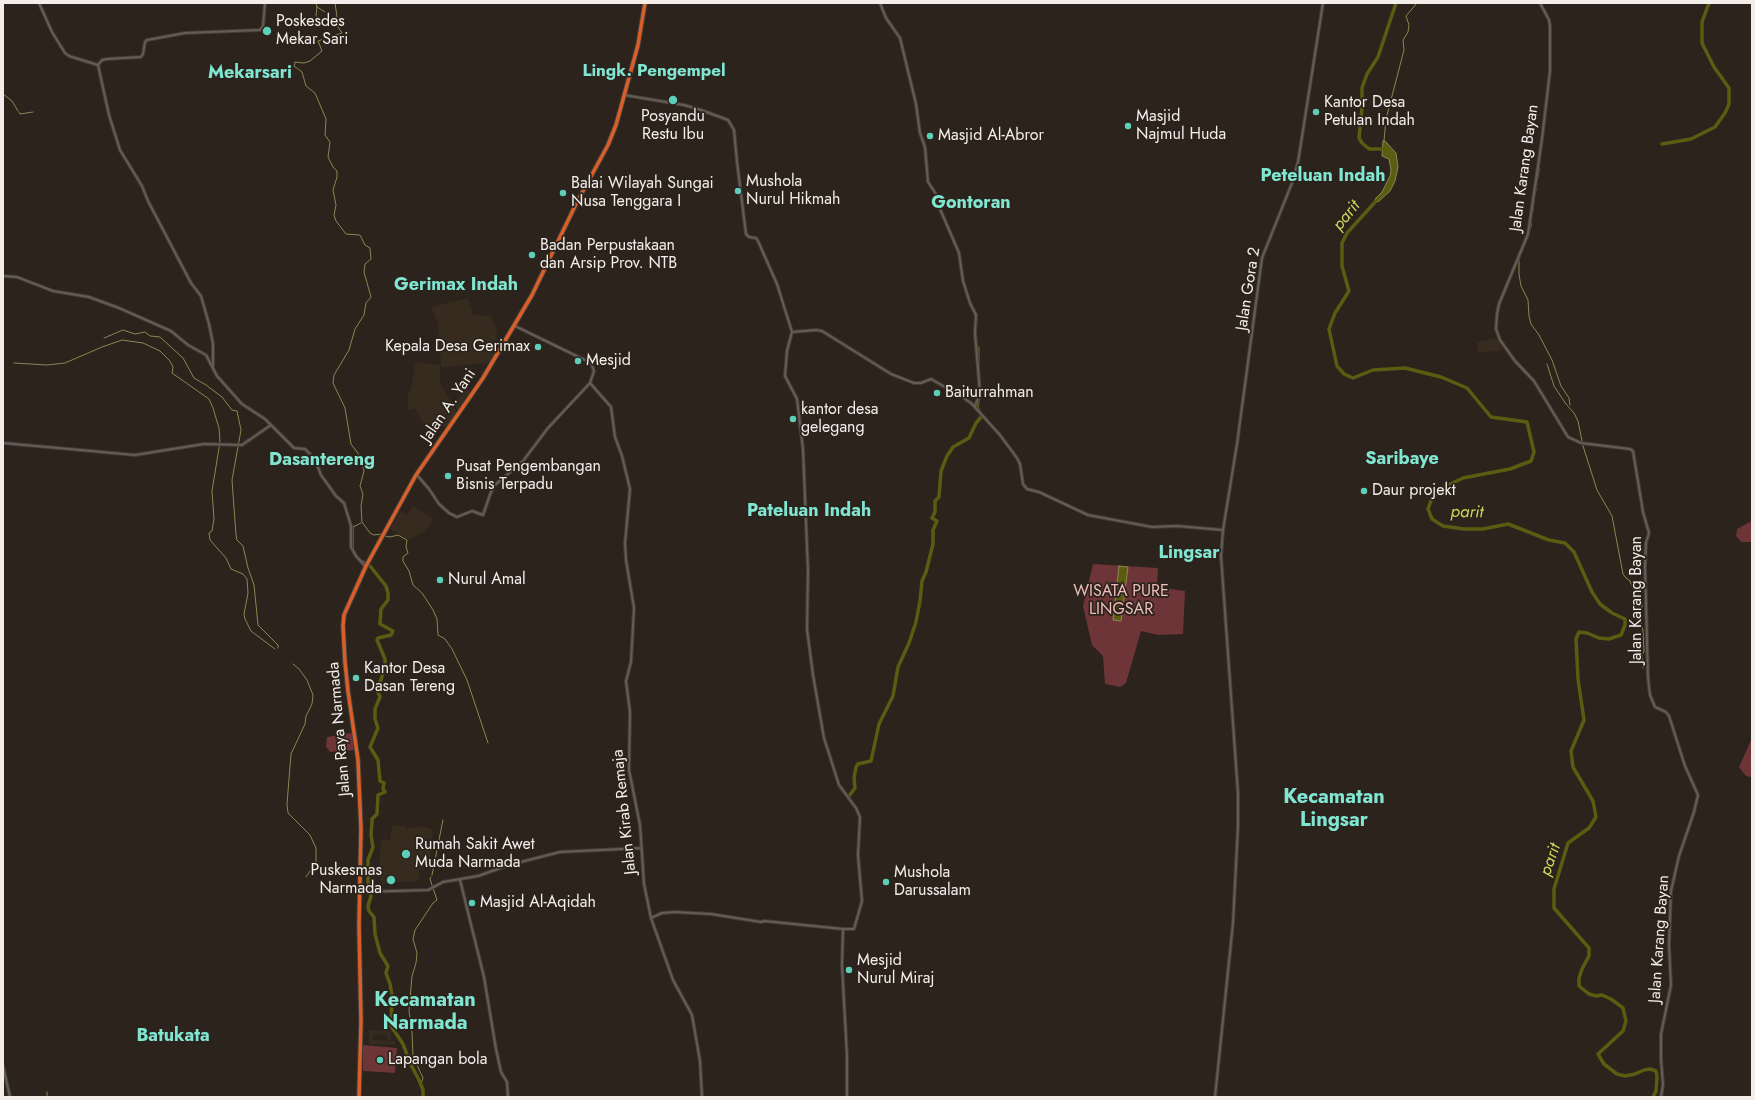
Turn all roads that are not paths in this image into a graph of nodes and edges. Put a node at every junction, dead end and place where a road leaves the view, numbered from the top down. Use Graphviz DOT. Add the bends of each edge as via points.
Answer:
graph roads {
  1 [pos="39,3"];
  2 [pos="265,3"];
  3 [pos="645,3"];
  4 [pos="880,3"];
  5 [pos="1323,3"];
  6 [pos="1540,3"];
  7 [pos="98,65"];
  8 [pos="624,94"];
  9 [pos="3,276"];
  10 [pos="514,325"];
  11 [pos="792,332"];
  12 [pos="213,369"];
  13 [pos="590,383"];
  14 [pos="974,407"];
  15 [pos="271,425"];
  16 [pos="3,444"];
  17 [pos="416,475"];
  18 [pos="1222,530"];
  19 [pos="380,541"];
  20 [pos="367,565"];
  21 [pos="642,848"];
  22 [pos="460,880"];
  23 [pos="359,892"];
  24 [pos="651,918"];
  25 [pos="843,929"];
  26 [pos="3,1066"];
  27 [pos="10,1097"];
  28 [pos="359,1097"];
  29 [pos="508,1097"];
  30 [pos="702,1097"];
  31 [pos="847,1097"];
  32 [pos="1215,1097"];
  33 [pos="1661,1097"];
  1 -- 7 [label="street" via="65,53"];
  2 -- 7 [label="street" via="264,22 260,30 185,33 147,40 141,57 107,59"];
  3 -- 8 [label="highway, Jalan A. Yani" via="638,45"];
  4 -- 14 [label="street" via="886,18 900,38 920,132 926,146 928,182 936,194 960,256 963,281 976,315 980,394"];
  5 -- 18 [label="street, Jalan Gora 2" via="1298,162 1262,258"];
  6 -- 33 [label="street, Jalan Karang Bayan" via="1550,26 1550,71 1542,139 1528,234 1500,304 1496,329 1500,340 1532,379 1567,435 1582,444 1633,450 1649,533 1645,566 1650,695 1655,707 1669,716 1685,766 1698,795 1671,891 1671,985 1661,1034"];
  7 -- 12 [label="street" via="108,115 120,150 142,186 191,283 201,296 209,324"];
  8 -- 10 [label="highway, Jalan A. Yani" via="610,139 538,284"];
  8 -- 11 [label="street" via="701,110 728,120 733,127 746,234 756,238 758,242 777,284"];
  9 -- 12 [label="street" via="17,277 52,291 89,297 128,312 174,333 206,355"];
  10 -- 13 [label="street" via="592,363 594,371"];
  10 -- 17 [label="highway, Jalan A. Yani" via="484,378"];
  11 -- 14 [label="street" via="822,331 891,374 914,383 931,379 964,398"];
  11 -- 25 [label="street" via="785,376 797,399 803,448 808,571 807,624 810,649 825,742 839,785 860,817 858,855 861,906 855,928"];
  12 -- 15 [label="street" via="224,386 242,404"];
  13 -- 17 [label="street" via="548,428 526,457 495,485 483,515 472,511 458,516 449,513"];
  13 -- 21 [label="street, Jalan Kirab Remaja" via="611,407 615,437 622,454 630,489 625,543 634,609 631,662 626,682 630,712 629,770"];
  14 -- 18 [label="street" via="1018,459 1026,488 1088,515 1143,526"];
  15 -- 16 [label="street" via="245,444 204,444 135,454"];
  15 -- 20 [label="street" via="294,448 305,449 315,459 321,475 344,503 351,526 351,548"];
  17 -- 19 [label="highway, Jalan A. Yani"];
  18 -- 32 [label="street, Jalan Gora 2" via="1221,556 1238,826 1233,923"];
  19 -- 20 [label="highway, Jalan Raya Narmada"];
  20 -- 23 [label="highway, Jalan Raya Narmada" via="346,609 343,623 348,690 358,760 361,854"];
  21 -- 22 [label="street" via="560,852 509,864"];
  21 -- 24 [label="street, Jalan Kirab Remaja" via="644,884"];
  22 -- 23 [label="street" via="443,882 433,888"];
  22 -- 29 [label="street" via="484,977 500,1072 507,1082"];
  23 -- 28 [label="highway, Jalan Raya Narmada"];
  24 -- 25 [label="street" via="675,912 710,914 761,922"];
  24 -- 30 [label="street, Jalan Kirab Remaja" via="674,982 692,1015 700,1061"];
  25 -- 31 [label="street"];
  26 -- 27 [label="street"];
}
